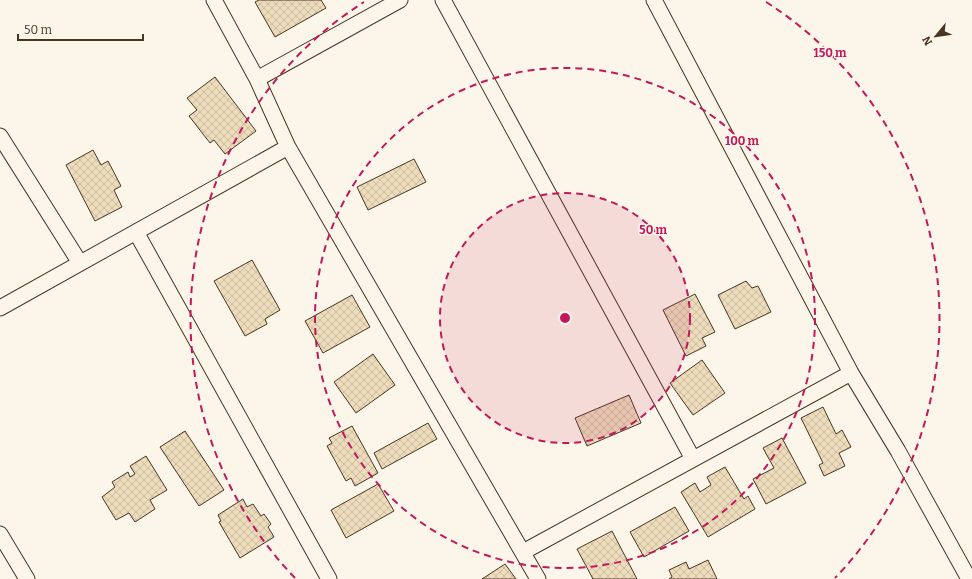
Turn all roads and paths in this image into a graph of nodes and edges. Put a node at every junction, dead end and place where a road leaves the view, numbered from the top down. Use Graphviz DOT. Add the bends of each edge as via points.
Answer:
graph roads {
  1 [pos="214,0"];
  2 [pos="400,0"];
  3 [pos="443,0"];
  4 [pos="654,0"];
  5 [pos="257,79"];
  6 [pos="0,136"];
  7 [pos="288,147"];
  8 [pos="136,232"];
  9 [pos="80,263"];
  10 [pos="0,308"];
  11 [pos="851,373"];
  12 [pos="693,459"];
  13 [pos="0,534"];
  14 [pos="523,552"];
  15 [pos="26,579"];
  16 [pos="329,579"];
  17 [pos="538,579"];
  18 [pos="969,579"];
  1 -- 5 [label="street"];
  2 -- 5 [label="street"];
  3 -- 12 [label="street"];
  4 -- 11 [label="street"];
  5 -- 7 [label="street"];
  6 -- 9 [label="street"];
  7 -- 8 [label="street"];
  7 -- 14 [label="street"];
  8 -- 9 [label="street"];
  8 -- 16 [label="street"];
  9 -- 10 [label="street"];
  11 -- 12 [label="street"];
  11 -- 18 [label="street" via="898,451"];
  12 -- 14 [label="street"];
  13 -- 15 [label="street"];
  14 -- 17 [label="street"];
}
